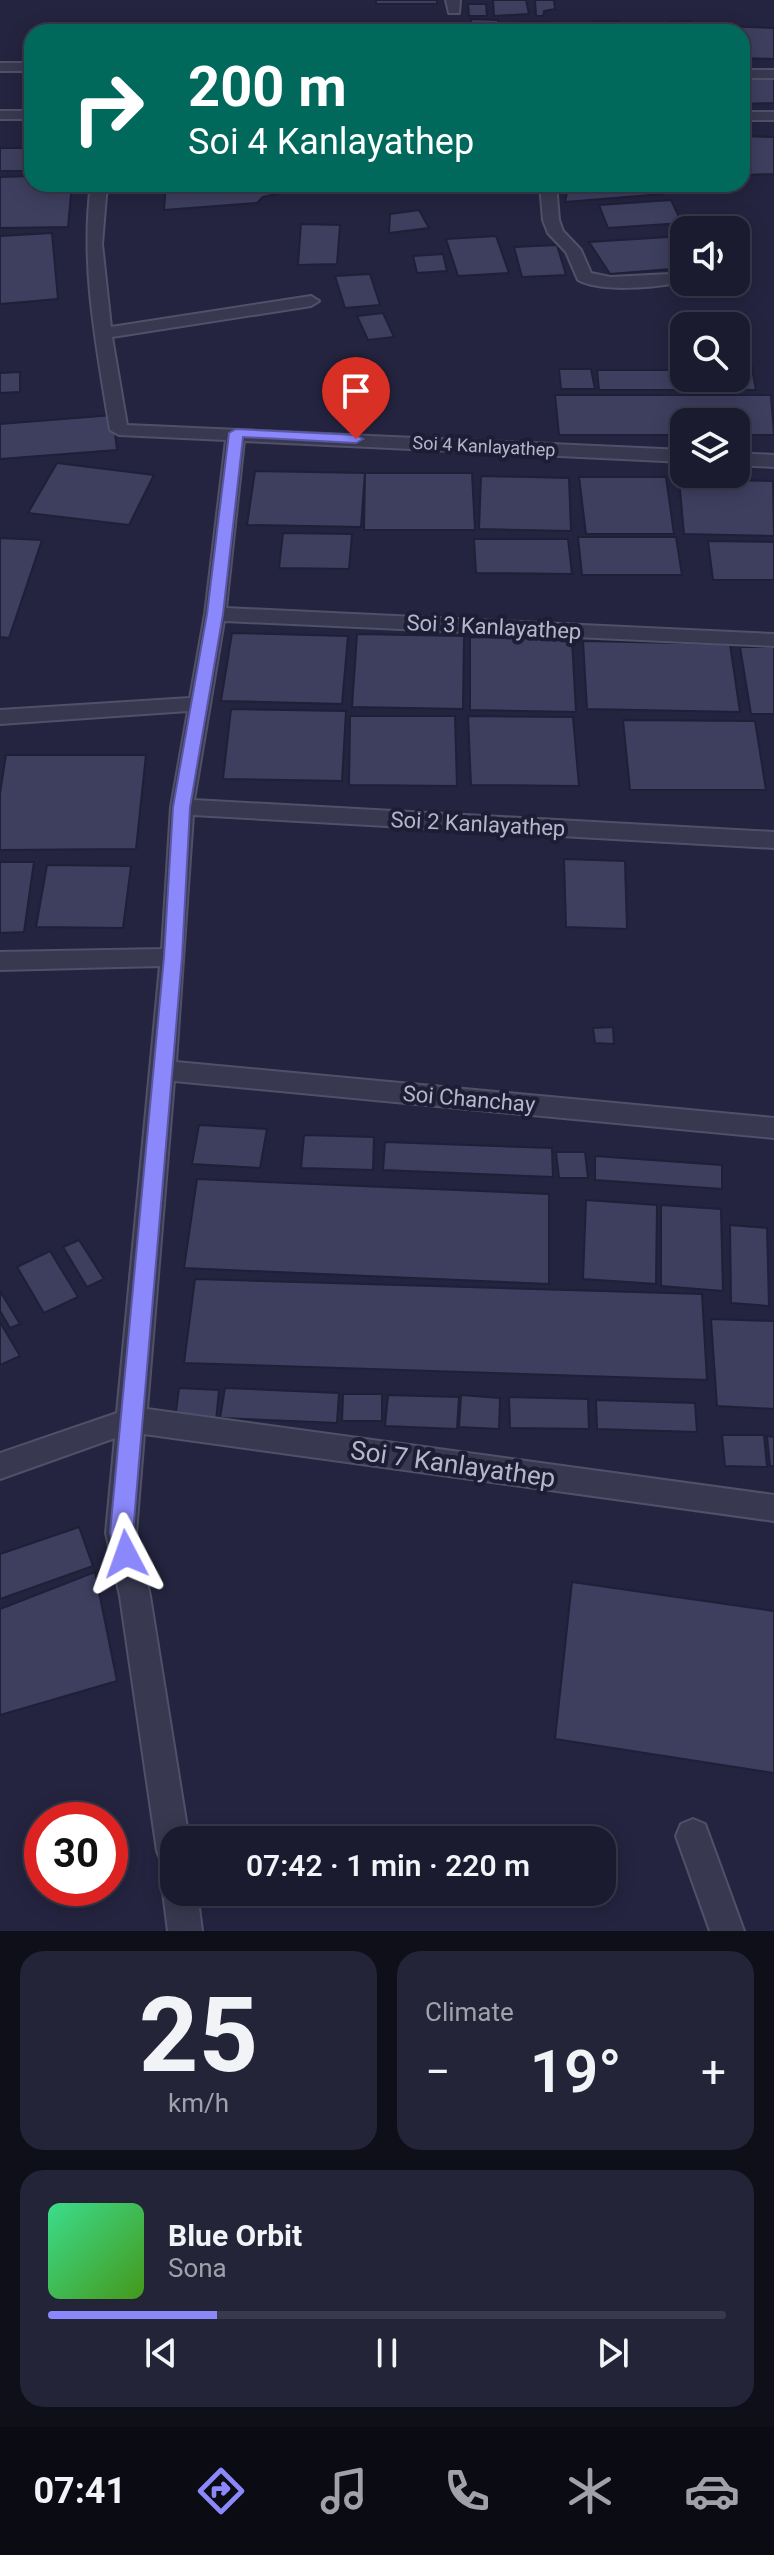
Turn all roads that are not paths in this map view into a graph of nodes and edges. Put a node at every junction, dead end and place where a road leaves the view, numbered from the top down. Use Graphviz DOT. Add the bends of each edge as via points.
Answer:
graph roads {
  1 [pos="0,67"];
  2 [pos="24,67"];
  3 [pos="750,74"];
  4 [pos="774,74"];
  5 [pos="0,115"];
  6 [pos="24,115"];
  7 [pos="750,116"];
  8 [pos="774,116"];
  9 [pos="97,192"];
  10 [pos="549,192"];
  11 [pos="670,279"];
  12 [pos="311,301"];
  13 [pos="105,333"];
  14 [pos="236,433"];
  15 [pos="670,455"];
  16 [pos="750,460"];
  17 [pos="774,461"];
  18 [pos="215,614"];
  19 [pos="774,640"];
  20 [pos="198,704"];
  21 [pos="0,717"];
  22 [pos="182,807"];
  23 [pos="774,840"];
  24 [pos="173,957"];
  25 [pos="0,961"];
  26 [pos="163,1070"];
  27 [pos="774,1128"];
  28 [pos="132,1420"];
  29 [pos="0,1466"];
  30 [pos="774,1508"];
  31 [pos="170,1826"];
  32 [pos="693,1836"];
  33 [pos="182,1906"];
  34 [pos="185,1931"];
  35 [pos="727,1931"];
  1 -- 2 [label="street"];
  3 -- 4 [label="street"];
  5 -- 6 [label="street"];
  7 -- 8 [label="street"];
  9 -- 13 [label="street" via="95,258"];
  10 -- 11 [label="street" via="556,233 573,250 584,276 610,282"];
  12 -- 13 [label="street"];
  13 -- 14 [label="street, Soi 4 Kanlayathep" via="119,430"];
  14 -- 15 [label="street, Soi 4 Kanlayathep"];
  14 -- 18 [label="street"];
  16 -- 17 [label="street"];
  18 -- 19 [label="street, Soi 3 Kanlayathep"];
  18 -- 20 [label="street"];
  20 -- 21 [label="street"];
  20 -- 22 [label="street"];
  22 -- 23 [label="street, Soi 2 Kanlayathep"];
  22 -- 24 [label="street"];
  24 -- 25 [label="street"];
  24 -- 26 [label="street"];
  26 -- 27 [label="street, Soi Chanchay"];
  26 -- 28 [label="street"];
  28 -- 29 [label="street"];
  28 -- 30 [label="street, Soi 7 Kanlayathep"];
  28 -- 31 [label="street" via="121,1533"];
  32 -- 35 [label="street"];
  33 -- 34 [label="street"];
}
